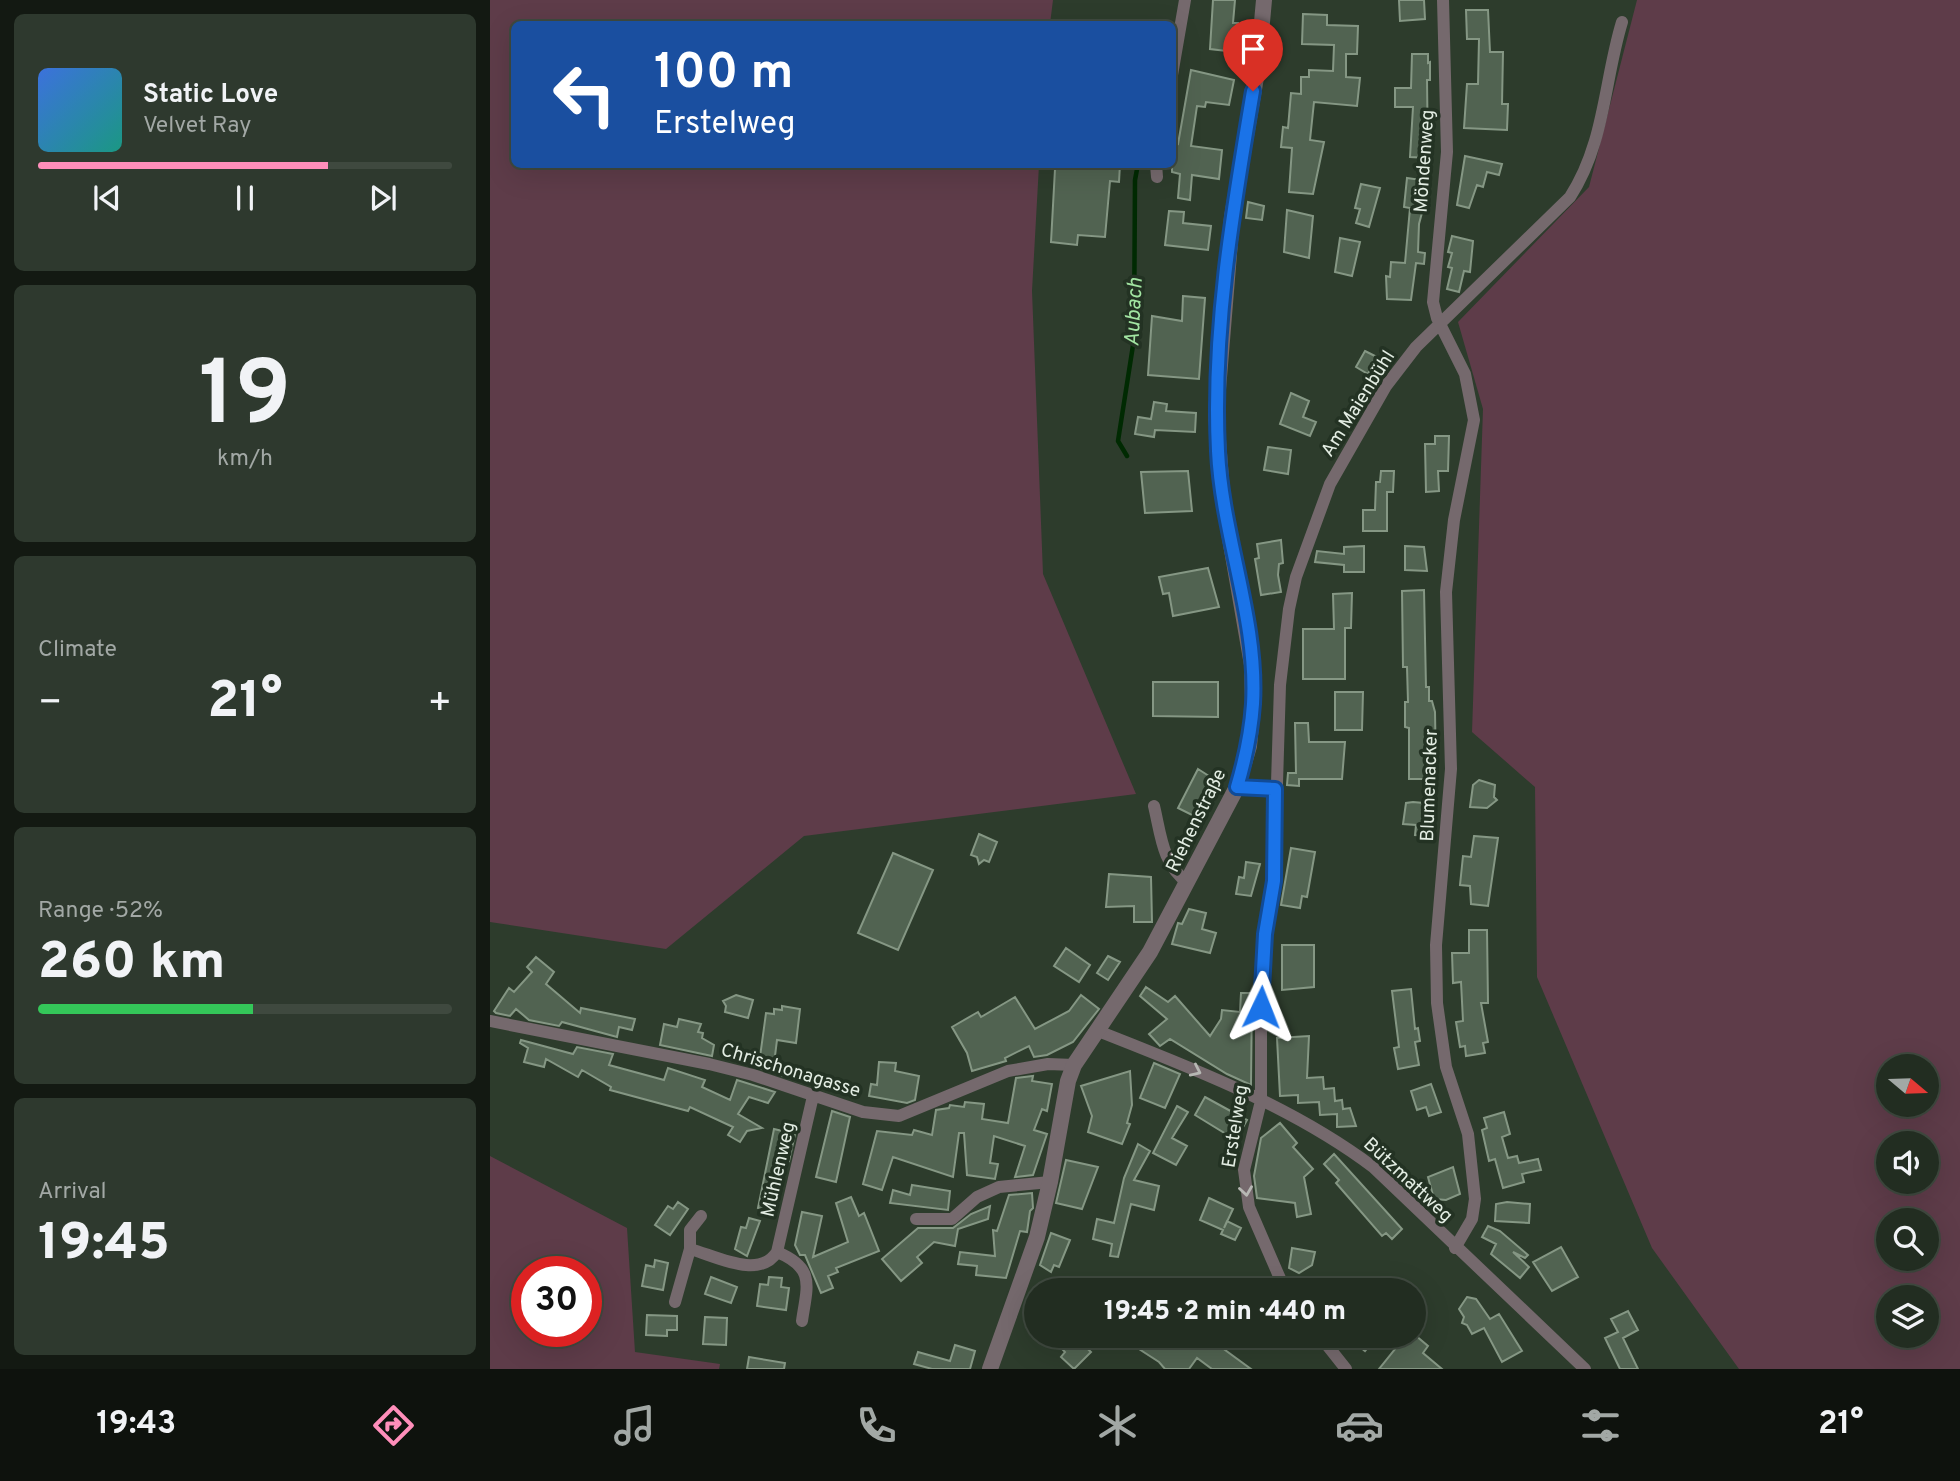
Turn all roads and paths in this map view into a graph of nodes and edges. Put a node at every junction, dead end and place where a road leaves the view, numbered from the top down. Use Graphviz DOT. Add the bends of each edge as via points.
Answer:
graph roads {
  1 [pos="1185,0"];
  2 [pos="1264,0"];
  3 [pos="1443,0"];
  4 [pos="1622,22"];
  5 [pos="1176,52"];
  6 [pos="1440,323"];
  7 [pos="1237,787"];
  8 [pos="1275,789"];
  9 [pos="1154,806"];
  10 [pos="1188,883"];
  11 [pos="490,1021"];
  12 [pos="1098,1031"];
  13 [pos="1074,1065"];
  14 [pos="813,1096"];
  15 [pos="1261,1101"];
  16 [pos="1050,1182"];
  17 [pos="701,1216"];
  18 [pos="916,1219"];
  19 [pos="1455,1248"];
  20 [pos="690,1249"];
  21 [pos="777,1252"];
  22 [pos="1280,1278"];
  23 [pos="675,1301"];
  24 [pos="802,1321"];
  25 [pos="1329,1348"];
  26 [pos="990,1369"];
  27 [pos="1346,1369"];
  28 [pos="1585,1369"];
  1 -- 5 [label="street"];
  2 -- 7 [label="street, Riehenstraße" via="1258,66 1232,217 1216,414 1222,492 1252,665 1249,746"];
  3 -- 6 [label="street, Möndenweg" via="1447,152 1433,302"];
  4 -- 6 [label="street, Am Maienbühl" via="1602,120 1585,175 1570,197"];
  6 -- 8 [label="street, Am Maienbühl" via="1386,386 1330,484 1307,544 1289,609"];
  6 -- 19 [label="street, Blumenacker" via="1465,374 1474,419 1454,520 1446,592 1451,769 1436,945 1437,1003 1446,1067 1468,1134 1475,1199 1472,1219"];
  7 -- 8 [label="street"];
  7 -- 10 [label="street, Riehenstraße"];
  8 -- 15 [label="street, Erstelweg" via="1274,881 1261,988"];
  9 -- 10 [label="street" via="1165,855 1176,875"];
  10 -- 12 [label="street, Riehenstraße"];
  11 -- 14 [label="street, Chrischonagasse" via="709,1064"];
  12 -- 13 [label="street, Riehenstraße"];
  12 -- 15 [label="street, Bützmattweg, one-way"];
  13 -- 14 [label="street, Chrischonagasse" via="1008,1071 899,1116 863,1112"];
  13 -- 16 [label="street, Riehenstraße"];
  14 -- 21 [label="street, Mühlenweg"];
  15 -- 19 [label="street, Bützmattweg" via="1364,1159"];
  15 -- 22 [label="street, Erstelweg, one-way" via="1248,1150 1245,1191"];
  16 -- 18 [label="street" via="999,1187 977,1197 952,1219"];
  16 -- 26 [label="street, Riehenstraße" via="1037,1237"];
  17 -- 20 [label="street" via="690,1230"];
  19 -- 28 [label="street, Bützmattweg"];
  20 -- 21 [label="street" via="750,1266 765,1265"];
  20 -- 23 [label="street"];
  21 -- 24 [label="street" via="804,1269 808,1282"];
  25 -- 27 [label="street"];
}
